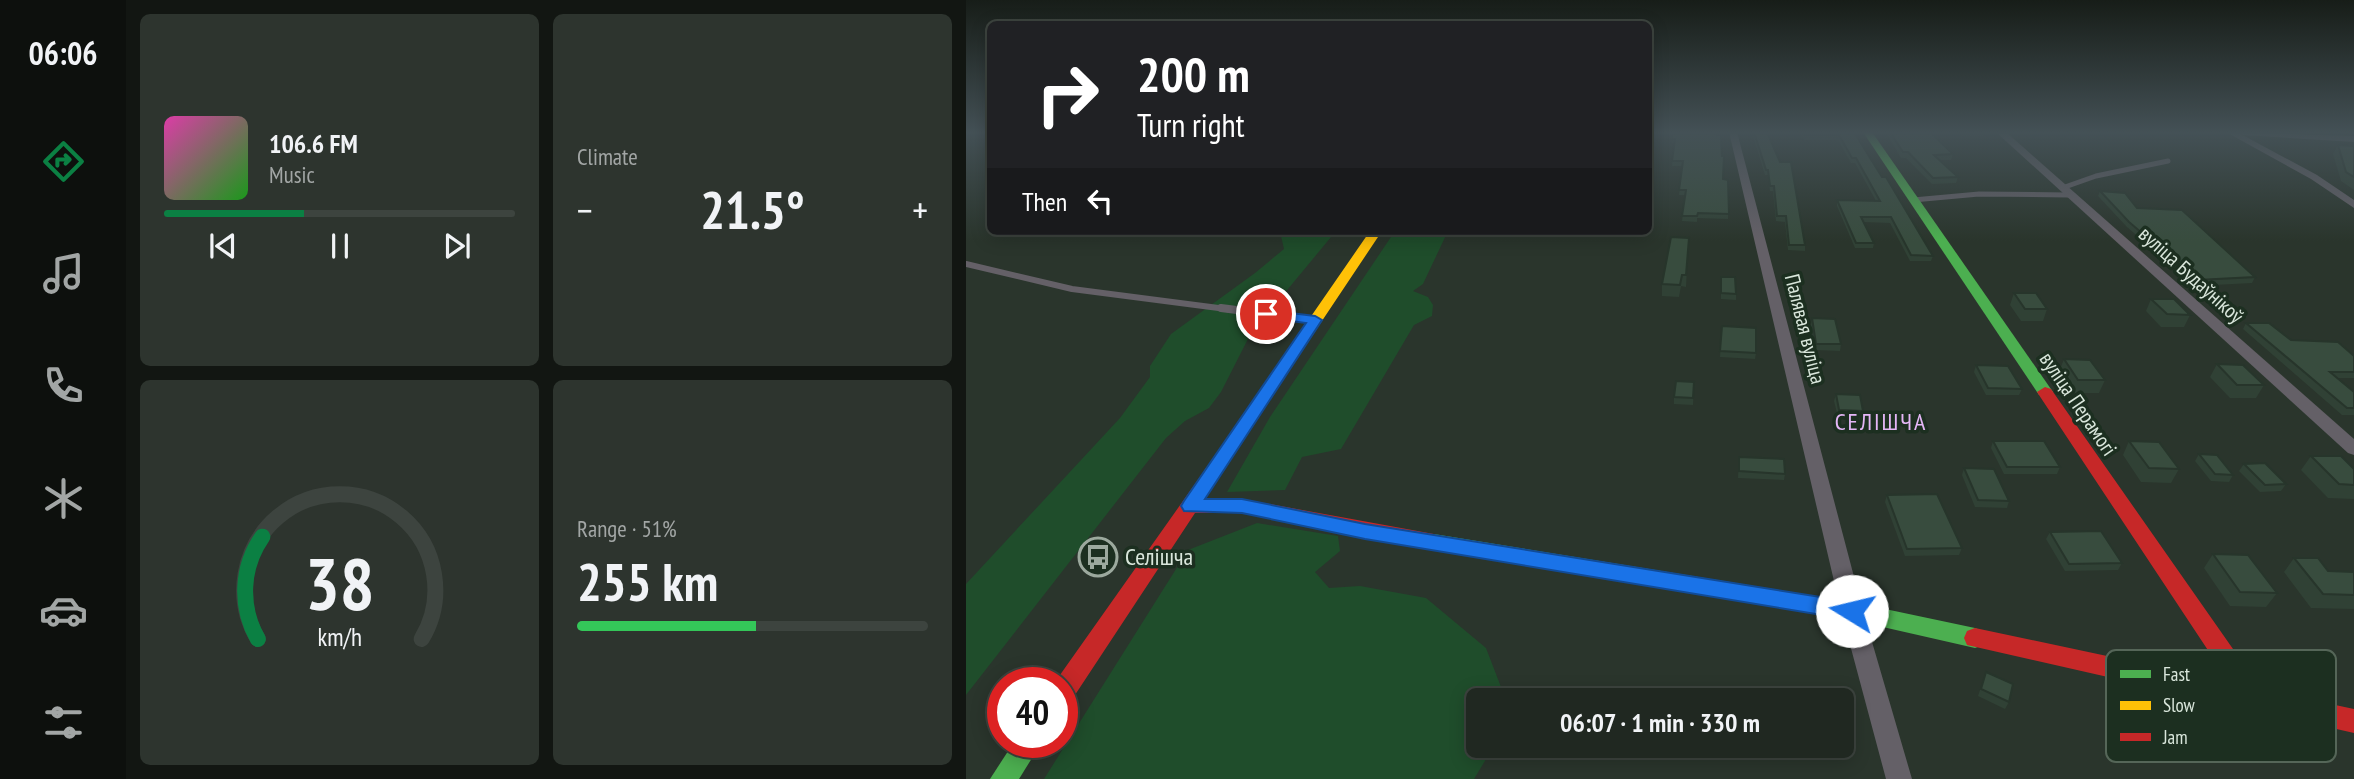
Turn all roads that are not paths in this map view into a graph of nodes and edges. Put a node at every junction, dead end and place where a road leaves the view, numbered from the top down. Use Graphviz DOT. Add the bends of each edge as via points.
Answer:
graph roads {
  1 [pos="1742,168"];
  2 [pos="1892,168"];
  3 [pos="2040,168"];
  4 [pos="2133,168"];
  5 [pos="2298,168"];
  6 [pos="2066,192"];
  7 [pos="1913,200"];
  8 [pos="2354,205"];
  9 [pos="1373,235"];
  10 [pos="966,264"];
  11 [pos="1315,320"];
  12 [pos="2354,449"];
  13 [pos="1191,506"];
  14 [pos="1852,611"];
  15 [pos="2221,650"];
  16 [pos="2106,667"];
  17 [pos="1078,670"];
  18 [pos="2336,717"];
  19 [pos="2354,721"];
  20 [pos="1018,758"];
  21 [pos="1003,779"];
  22 [pos="1899,779"];
  1 -- 14 [label="street, Палявая вуліца"];
  2 -- 7 [label="street, вуліца Перамогі"];
  3 -- 6 [label="street, вуліца Будаўнікоў"];
  4 -- 6 [label="lane" via="2096,176"];
  5 -- 8 [label="street"];
  6 -- 7 [label="lane"];
  6 -- 12 [label="street, вуліца Будаўнікоў"];
  7 -- 15 [label="street, вуліца Перамогі"];
  9 -- 11 [label="street"];
  10 -- 11 [label="lane" via="1072,289"];
  11 -- 13 [label="street"];
  13 -- 14 [label="street" via="1242,506 1365,531"];
  13 -- 17 [label="street"];
  14 -- 16 [label="street"];
  14 -- 22 [label="street, Палявая вуліца"];
  18 -- 19 [label="street"];
  20 -- 21 [label="street"];
}
